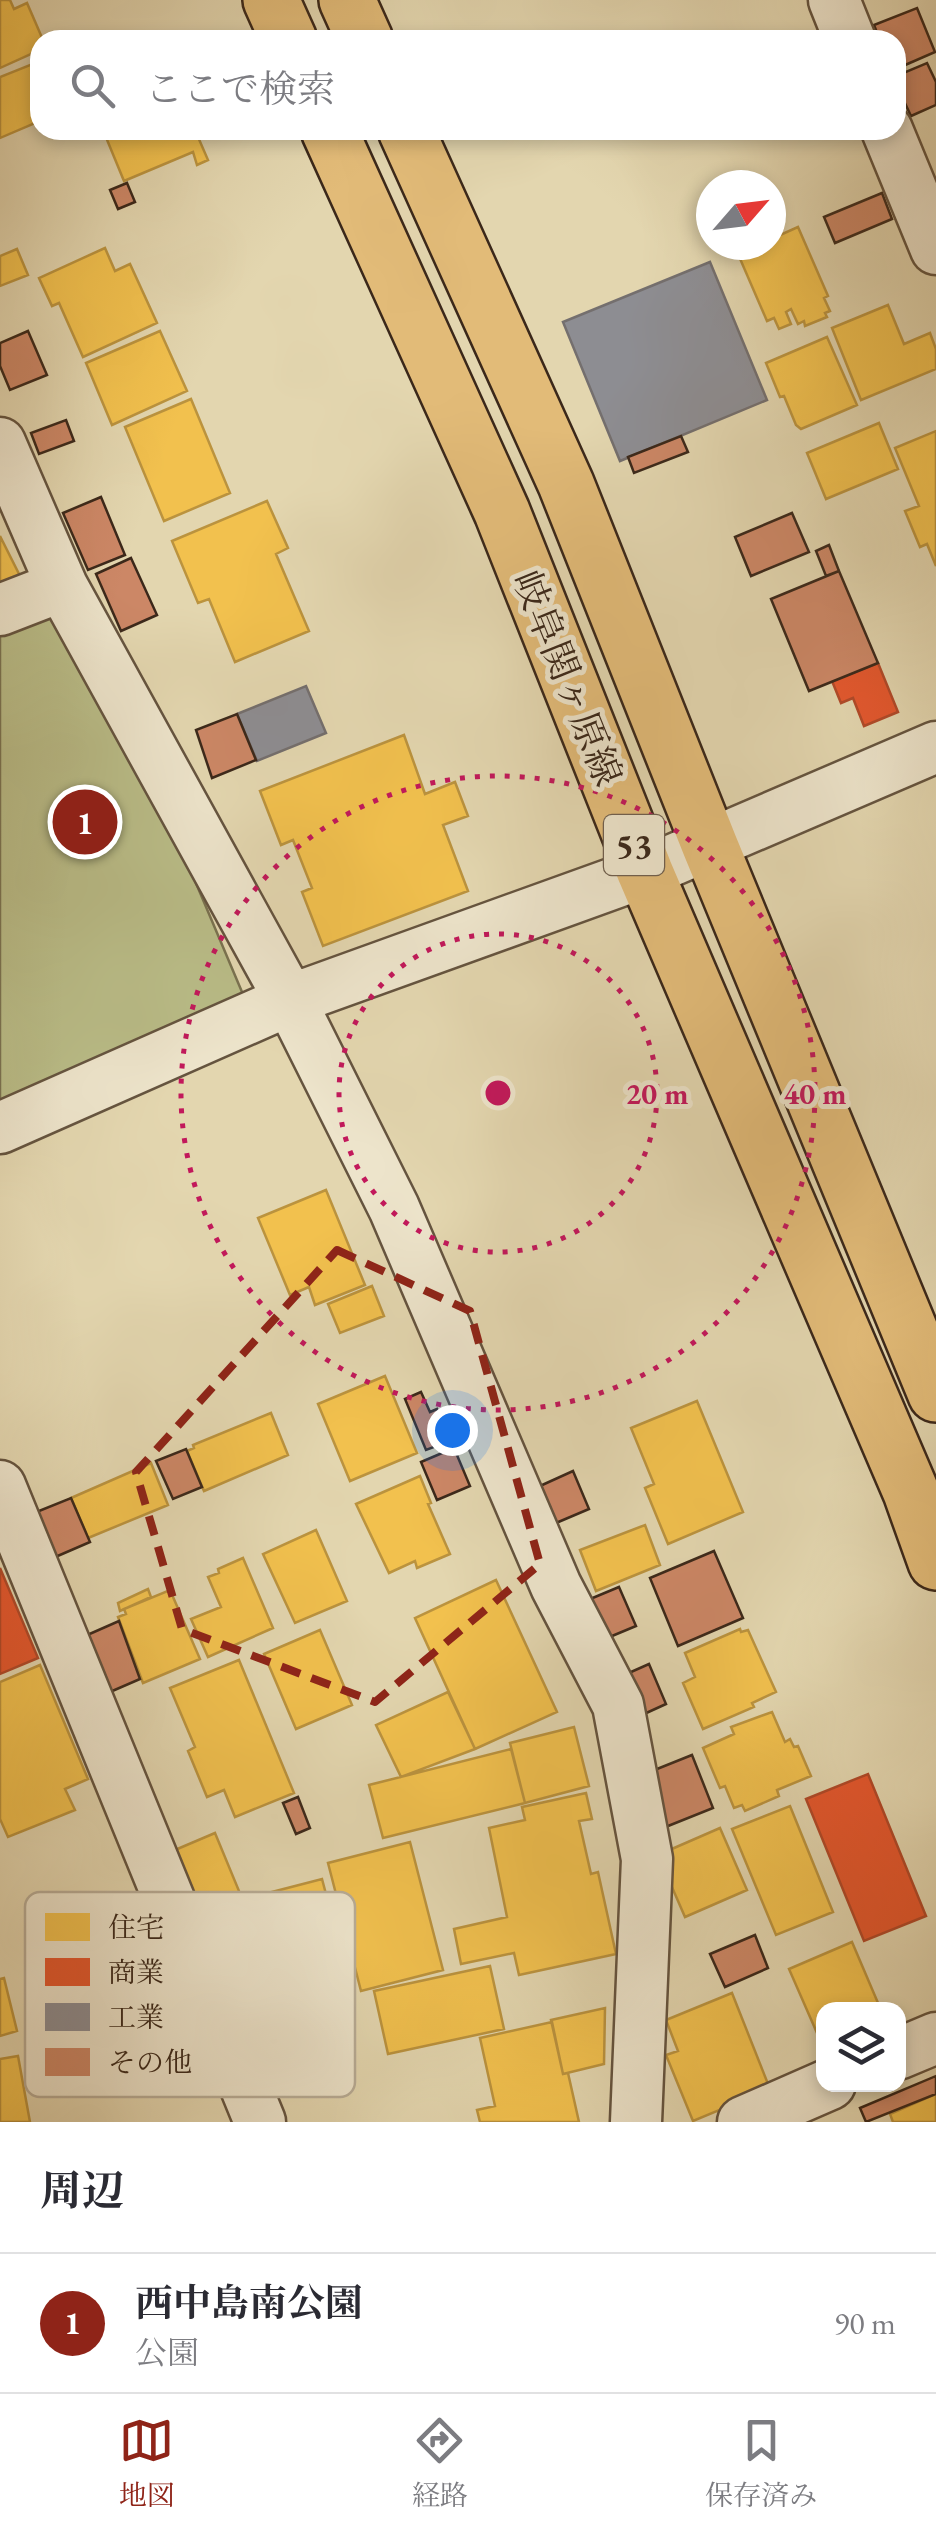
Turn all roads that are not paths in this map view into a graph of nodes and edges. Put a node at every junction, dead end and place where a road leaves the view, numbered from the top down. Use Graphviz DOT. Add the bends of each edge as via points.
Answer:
graph roads {
  1 [pos="271,0"];
  2 [pos="347,0"];
  3 [pos="834,0"];
  4 [pos="284,30"];
  5 [pos="361,30"];
  6 [pos="846,30"];
  7 [pos="334,140"];
  8 [pos="411,140"];
  9 [pos="891,140"];
  10 [pos="936,249"];
  11 [pos="0,443"];
  12 [pos="62,586"];
  13 [pos="0,610"];
  14 [pos="936,747"];
  15 [pos="710,846"];
  16 [pos="645,872"];
  17 [pos="290,1000"];
  18 [pos="0,1128"];
  19 [pos="936,1394"];
  20 [pos="0,1486"];
  21 [pos="936,1562"];
  22 [pos="166,1892"];
  23 [pos="936,2038"];
  24 [pos="906,2051"];
  25 [pos="816,2090"];
  26 [pos="250,2097"];
  27 [pos="260,2122"];
  28 [pos="636,2122"];
  29 [pos="744,2122"];
  1 -- 4 [label="main road"];
  2 -- 5 [label="main road"];
  3 -- 6 [label="street"];
  7 -- 16 [label="main road, 岐阜関ヶ原線 / 53" via="502,512"];
  8 -- 15 [label="main road, 岐阜関ヶ原線 / 53" via="566,484"];
  9 -- 10 [label="street"];
  11 -- 12 [label="street"];
  12 -- 13 [label="street"];
  12 -- 17 [label="street"];
  14 -- 15 [label="street"];
  15 -- 16 [label="street"];
  15 -- 19 [label="main road, 岐阜関ヶ原線 / 53"];
  16 -- 17 [label="street"];
  16 -- 21 [label="main road, 岐阜関ヶ原線 / 53"];
  17 -- 18 [label="street"];
  17 -- 28 [label="street" via="394,1208 556,1586 618,1705 647,1859"];
  20 -- 22 [label="street"];
  23 -- 24 [label="street"];
  25 -- 29 [label="street"];
  26 -- 27 [label="street"];
}
